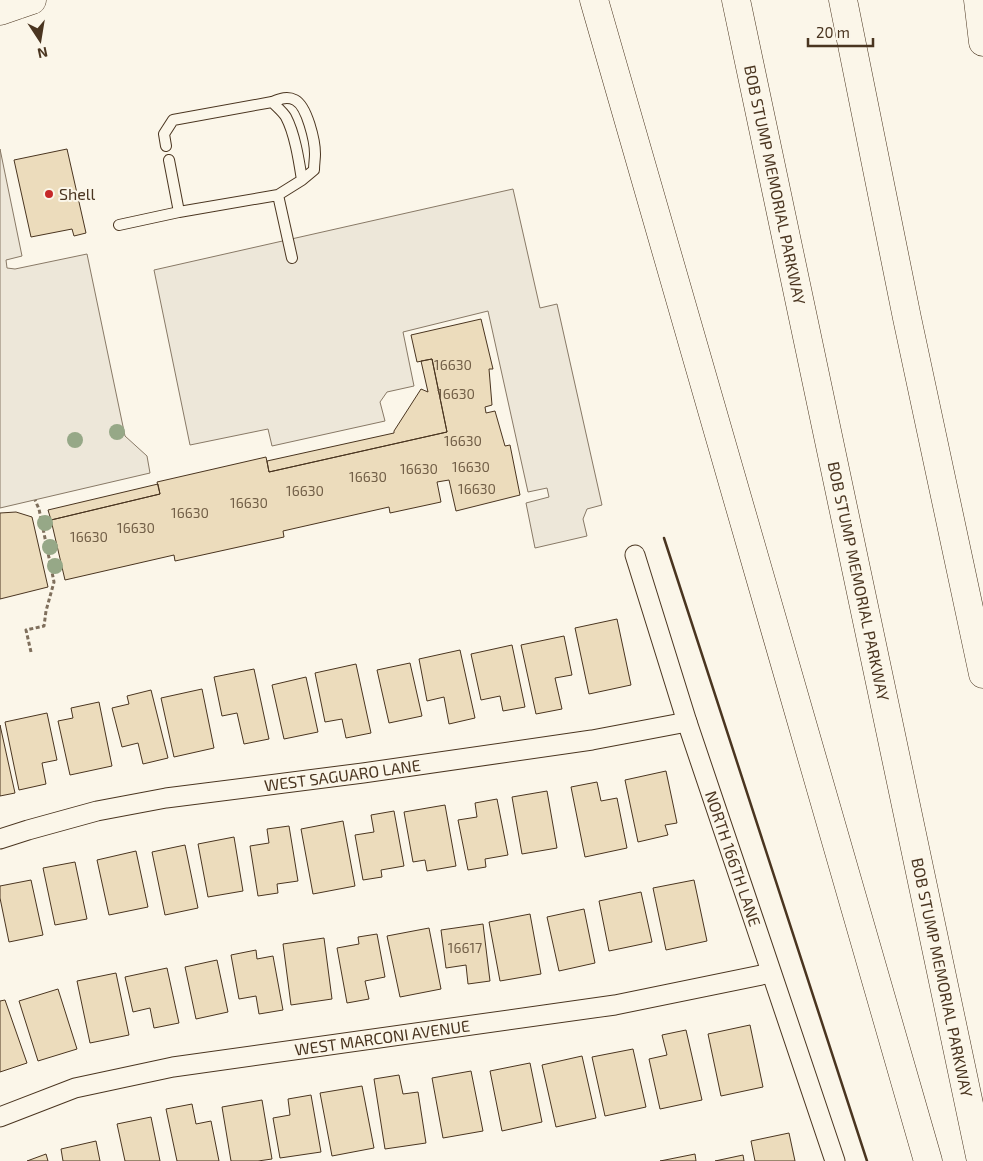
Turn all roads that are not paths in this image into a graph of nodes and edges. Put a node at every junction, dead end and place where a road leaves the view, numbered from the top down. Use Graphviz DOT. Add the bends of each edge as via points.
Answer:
graph roads {
  1 [pos="32,0"];
  2 [pos="594,0"];
  3 [pos="736,0"];
  4 [pos="843,0"];
  5 [pos="978,0"];
  6 [pos="0,11"];
  7 [pos="983,42"];
  8 [pos="272,102"];
  9 [pos="166,146"];
  10 [pos="169,160"];
  11 [pos="302,180"];
  12 [pos="278,195"];
  13 [pos="179,212"];
  14 [pos="119,225"];
  15 [pos="292,258"];
  16 [pos="635,555"];
  17 [pos="983,674"];
  18 [pos="687,722"];
  19 [pos="0,839"];
  20 [pos="771,973"];
  21 [pos="0,1117"];
  22 [pos="835,1161"];
  23 [pos="928,1161"];
  24 [pos="980,1161"];
  1 -- 6 [label="main road"];
  2 -- 23 [label="main road"];
  3 -- 24 [label="main road, BOB STUMP MEMORIAL PARKWAY"];
  4 -- 17 [label="main road"];
  5 -- 7 [label="main road"];
  8 -- 9 [label="lane" via="173,120 164,134"];
  8 -- 11 [label="lane" via="285,116"];
  8 -- 11 [label="lane" via="284,98 295,100 301,105 311,129 314,170"];
  10 -- 13 [label="lane"];
  11 -- 12 [label="lane"];
  12 -- 13 [label="lane"];
  12 -- 15 [label="lane"];
  13 -- 14 [label="lane"];
  16 -- 18 [label="street, NORTH 166TH LANE"];
  18 -- 19 [label="street, WEST SAGUARO LANE" via="592,740 166,798 97,811"];
  18 -- 20 [label="street, NORTH 166TH LANE"];
  20 -- 21 [label="street, WEST MARCONI AVENUE" via="615,1004 173,1067 75,1088"];
  20 -- 22 [label="street, NORTH 166TH LANE"];
}
